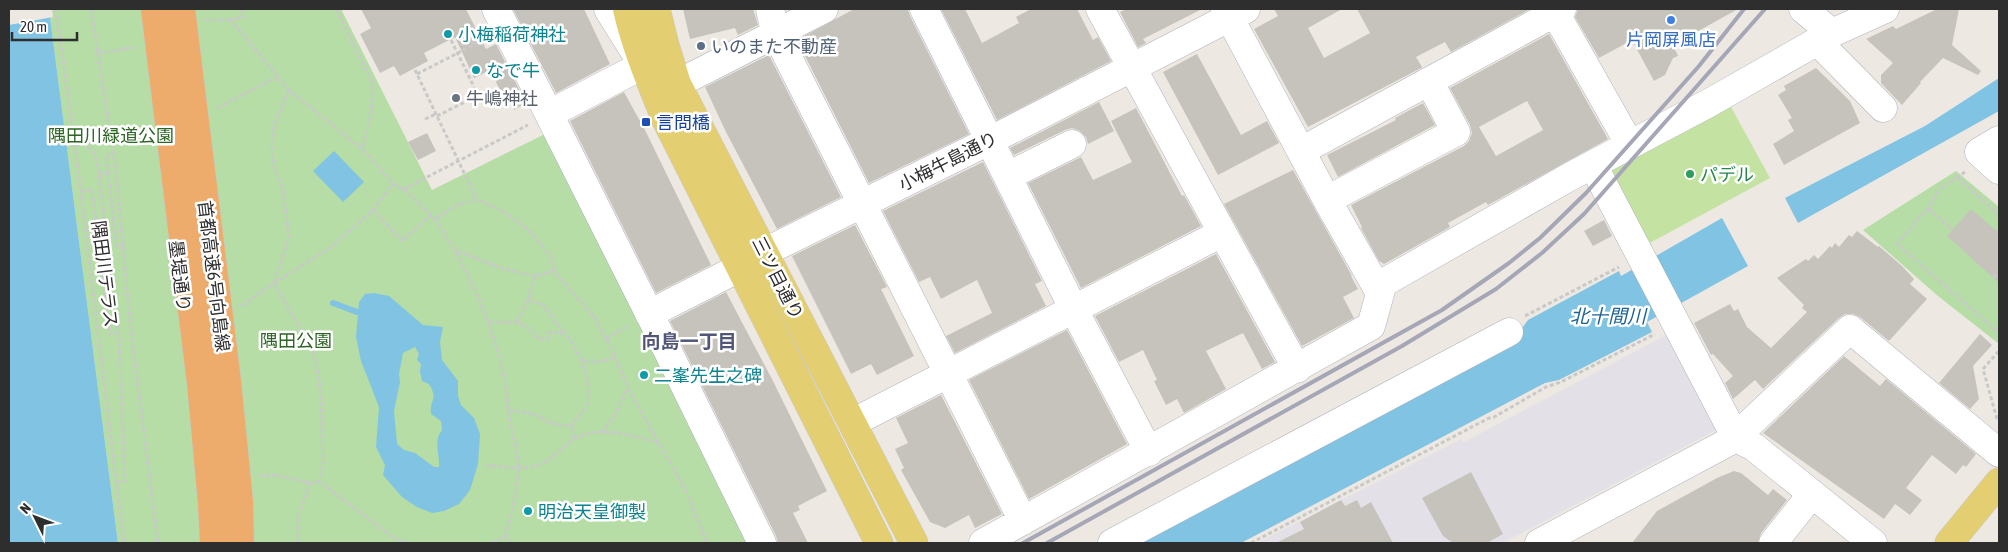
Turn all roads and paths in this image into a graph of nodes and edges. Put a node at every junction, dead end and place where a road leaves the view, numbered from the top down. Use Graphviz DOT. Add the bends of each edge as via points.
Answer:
graph roads {
  1 [pos="56,9"];
  2 [pos="91,9"];
  3 [pos="146,9"];
  4 [pos="155,9"];
  5 [pos="181,9"];
  6 [pos="241,9"];
  7 [pos="336,9"];
  8 [pos="608,9"];
  9 [pos="628,9"];
  10 [pos="656,9"];
  11 [pos="824,9"];
  12 [pos="924,9"];
  13 [pos="1100,9"];
  14 [pos="1802,9"];
  15 [pos="1885,9"];
  16 [pos="1557,10"];
  17 [pos="1234,12"];
  18 [pos="501,18"];
  19 [pos="773,21"];
  20 [pos="466,29"];
  21 [pos="1824,37"];
  22 [pos="451,40"];
  23 [pos="474,44"];
  24 [pos="457,53"];
  25 [pos="643,65"];
  26 [pos="1133,68"];
  27 [pos="415,70"];
  28 [pos="417,74"];
  29 [pos="278,77"];
  30 [pos="1429,81"];
  31 [pos="677,84"];
  32 [pos="491,89"];
  33 [pos="289,90"];
  34 [pos="478,95"];
  35 [pos="1883,108"];
  36 [pos="212,110"];
  37 [pos="549,114"];
  38 [pos="436,115"];
  39 [pos="425,120"];
  40 [pos="74,134"];
  41 [pos="991,140"];
  42 [pos="1072,144"];
  43 [pos="1630,145"];
  44 [pos="1989,146"];
  45 [pos="362,149"];
  46 [pos="1301,151"];
  47 [pos="114,155"];
  48 [pos="458,161"];
  49 [pos="1593,166"];
  50 [pos="1999,170"];
  51 [pos="99,174"];
  52 [pos="108,174"];
  53 [pos="1008,176"];
  54 [pos="1958,178"];
  55 [pos="393,183"];
  56 [pos="404,189"];
  57 [pos="81,191"];
  58 [pos="477,200"];
  59 [pos="1328,200"];
  60 [pos="863,204"];
  61 [pos="1928,208"];
  62 [pos="373,210"];
  63 [pos="431,215"];
  64 [pos="1999,215"];
  65 [pos="436,219"];
  66 [pos="1953,230"];
  67 [pos="1222,233"];
  68 [pos="124,244"];
  69 [pos="457,251"];
  70 [pos="765,252"];
  71 [pos="1631,261"];
  72 [pos="740,267"];
  73 [pos="554,271"];
  74 [pos="1999,273"];
  75 [pos="535,276"];
  76 [pos="1993,277"];
  77 [pos="274,282"];
  78 [pos="1380,292"];
  79 [pos="528,300"];
  80 [pos="236,310"];
  81 [pos="1074,310"];
  82 [pos="649,314"];
  83 [pos="1673,318"];
  84 [pos="488,322"];
  85 [pos="517,322"];
  86 [pos="1509,332"];
  87 [pos="118,333"];
  88 [pos="1999,333"];
  89 [pos="566,334"];
  90 [pos="1999,353"];
  91 [pos="615,357"];
  92 [pos="581,359"];
  93 [pos="1297,369"];
  94 [pos="949,374"];
  95 [pos="628,388"];
  96 [pos="509,410"];
  97 [pos="852,423"];
  98 [pos="572,427"];
  99 [pos="1999,427"];
  100 [pos="602,433"];
  101 [pos="1736,438"];
  102 [pos="574,439"];
  103 [pos="660,443"];
  104 [pos="1149,452"];
  105 [pos="1999,453"];
  106 [pos="485,465"];
  107 [pos="518,467"];
  108 [pos="252,476"];
  109 [pos="319,481"];
  110 [pos="118,482"];
  111 [pos="1999,482"];
  112 [pos="310,483"];
  113 [pos="1812,494"];
  114 [pos="1023,521"];
  115 [pos="505,537"];
  116 [pos="501,541"];
  117 [pos="124,543"];
  118 [pos="158,543"];
  119 [pos="214,543"];
  120 [pos="240,543"];
  121 [pos="298,543"];
  122 [pos="407,543"];
  123 [pos="492,543"];
  124 [pos="512,543"];
  125 [pos="707,543"];
  126 [pos="762,543"];
  127 [pos="879,543"];
  128 [pos="914,543"];
  129 [pos="983,543"];
  130 [pos="1112,543"];
  131 [pos="1251,543"];
  132 [pos="1538,543"];
  133 [pos="1773,543"];
  134 [pos="1873,543"];
  135 [pos="1949,543"];
  1 -- 40 [label="path, 隅田川テラス"];
  2 -- 47 [label="path"];
  3 -- 119 [label="main road, 墨堤通り"];
  4 -- 119 [label="highway, 首都高速6号向島線, bridge" via="201,384"];
  5 -- 120 [label="highway, 首都高速6号向島線, bridge" via="227,381"];
  6 -- 29 [label="path" via="244,17 231,20"];
  7 -- 45 [label="path" via="373,84 371,116"];
  8 -- 25 [label="street"];
  9 -- 25 [label="main road, 三ツ目通り"];
  10 -- 31 [label="main road, 三ツ目通り"];
  11 -- 19 [label="street"];
  12 -- 41 [label="street"];
  13 -- 26 [label="street"];
  14 -- 21 [label="street"];
  15 -- 21 [label="street"];
  16 -- 30 [label="street"];
  16 -- 43 [label="street"];
  17 -- 26 [label="street, 小梅牛島通り"];
  17 -- 46 [label="street"];
  18 -- 23 [label="path"];
  18 -- 37 [label="street"];
  19 -- 31 [label="street"];
  19 -- 60 [label="street"];
  20 -- 23 [label="path"];
  21 -- 35 [label="street"];
  21 -- 43 [label="street"];
  22 -- 24 [label="path"];
  23 -- 24 [label="path"];
  24 -- 28 [label="path"];
  24 -- 34 [label="path"];
  25 -- 37 [label="street"];
  25 -- 72 [label="main road, 三ツ目通り" via="666,120"];
  26 -- 41 [label="street, 小梅牛島通り"];
  26 -- 67 [label="street"];
  27 -- 28 [label="path"];
  28 -- 38 [label="path"];
  29 -- 33 [label="path"];
  29 -- 36 [label="path"];
  30 -- 46 [label="street"];
  30 -- 59 [label="street" via="1456,132"];
  31 -- 70 [label="main road, 三ツ目通り"];
  32 -- 34 [label="path"];
  33 -- 45 [label="path"];
  33 -- 77 [label="path" via="274,125 272,149 274,167 283,190 289,237"];
  34 -- 38 [label="path"];
  37 -- 48 [label="path"];
  37 -- 82 [label="street"];
  38 -- 39 [label="path"];
  38 -- 48 [label="path"];
  40 -- 51 [label="path" via="95,154"];
  40 -- 57 [label="path, 隅田川テラス"];
  41 -- 53 [label="street"];
  41 -- 60 [label="street, 小梅牛島通り"];
  42 -- 53 [label="street"];
  43 -- 49 [label="street"];
  44 -- 50 [label="street"];
  44 -- 54 [label="path"];
  45 -- 55 [label="path"];
  46 -- 59 [label="street"];
  47 -- 52 [label="path" via="106,155"];
  47 -- 68 [label="path"];
  48 -- 56 [label="path"];
  48 -- 58 [label="path"];
  49 -- 71 [label="street"];
  49 -- 78 [label="street" via="1383,283"];
  51 -- 52 [label="path"];
  51 -- 87 [label="path"];
  52 -- 68 [label="path" via="117,246"];
  53 -- 81 [label="street"];
  54 -- 61 [label="path" via="1941,188"];
  54 -- 64 [label="path"];
  55 -- 56 [label="path"];
  55 -- 62 [label="path"];
  56 -- 63 [label="path"];
  57 -- 87 [label="path" via="92,189 110,334"];
  57 -- 110 [label="path, 隅田川テラス"];
  58 -- 65 [label="path" via="457,205"];
  58 -- 73 [label="path" via="501,210 529,230 551,257"];
  59 -- 78 [label="street"];
  60 -- 70 [label="street, 小梅牛島通り"];
  60 -- 94 [label="street"];
  61 -- 66 [label="path"];
  61 -- 88 [label="path" via="1897,244"];
  62 -- 63 [label="path" via="402,241"];
  62 -- 77 [label="path" via="333,246"];
  63 -- 65 [label="path"];
  65 -- 69 [label="path"];
  67 -- 81 [label="street"];
  67 -- 93 [label="street"];
  68 -- 118 [label="path"];
  69 -- 75 [label="path" via="504,269"];
  69 -- 84 [label="path"];
  70 -- 72 [label="street, 小梅牛島通り"];
  70 -- 97 [label="main road, 三ツ目通り"];
  71 -- 83 [label="street"];
  71 -- 86 [label="path" via="1528,314"];
  72 -- 82 [label="street, 小梅牛島通り"];
  72 -- 127 [label="main road, 三ツ目通り"];
  73 -- 75 [label="path"];
  73 -- 91 [label="path" via="595,318"];
  74 -- 76 [label="path"];
  75 -- 79 [label="path"];
  77 -- 80 [label="path"];
  77 -- 109 [label="path" via="312,349 318,372 323,466"];
  78 -- 93 [label="street" via="1371,326"];
  79 -- 85 [label="path"];
  79 -- 89 [label="path" via="543,305"];
  81 -- 94 [label="street"];
  81 -- 104 [label="street"];
  82 -- 126 [label="street"];
  83 -- 101 [label="street"];
  83 -- 131 [label="path" via="1561,382"];
  84 -- 85 [label="path"];
  84 -- 96 [label="path" via="503,372"];
  85 -- 89 [label="path" via="530,327 538,339 548,339 548,333 560,331"];
  86 -- 130 [label="street"];
  87 -- 110 [label="path" via="125,481"];
  89 -- 92 [label="path"];
  90 -- 99 [label="path" via="1983,369"];
  91 -- 92 [label="path" via="590,363"];
  91 -- 95 [label="path"];
  92 -- 98 [label="path" via="590,390 582,416 571,424"];
  93 -- 104 [label="street"];
  94 -- 97 [label="street"];
  94 -- 114 [label="street"];
  95 -- 100 [label="path"];
  95 -- 103 [label="path"];
  96 -- 98 [label="path" via="535,414 550,423"];
  96 -- 107 [label="path"];
  97 -- 128 [label="main road, 三ツ目通り"];
  98 -- 102 [label="path"];
  100 -- 102 [label="path"];
  100 -- 103 [label="path" via="619,433"];
  101 -- 105 [label="street" via="1850,329"];
  101 -- 113 [label="street" via="1754,447"];
  101 -- 132 [label="street"];
  102 -- 107 [label="path" via="536,466"];
  103 -- 125 [label="path" via="685,489"];
  104 -- 114 [label="street"];
  106 -- 107 [label="path"];
  107 -- 115 [label="path"];
  108 -- 112 [label="path" via="275,475"];
  109 -- 112 [label="path"];
  109 -- 122 [label="path" via="392,537"];
  110 -- 117 [label="path, 隅田川テラス"];
  111 -- 135 [label="main road"];
  112 -- 121 [label="path" via="298,517"];
  113 -- 133 [label="street"];
  113 -- 134 [label="street"];
  114 -- 129 [label="street"];
  115 -- 116 [label="path"];
  115 -- 124 [label="path"];
  116 -- 123 [label="path"];
}
